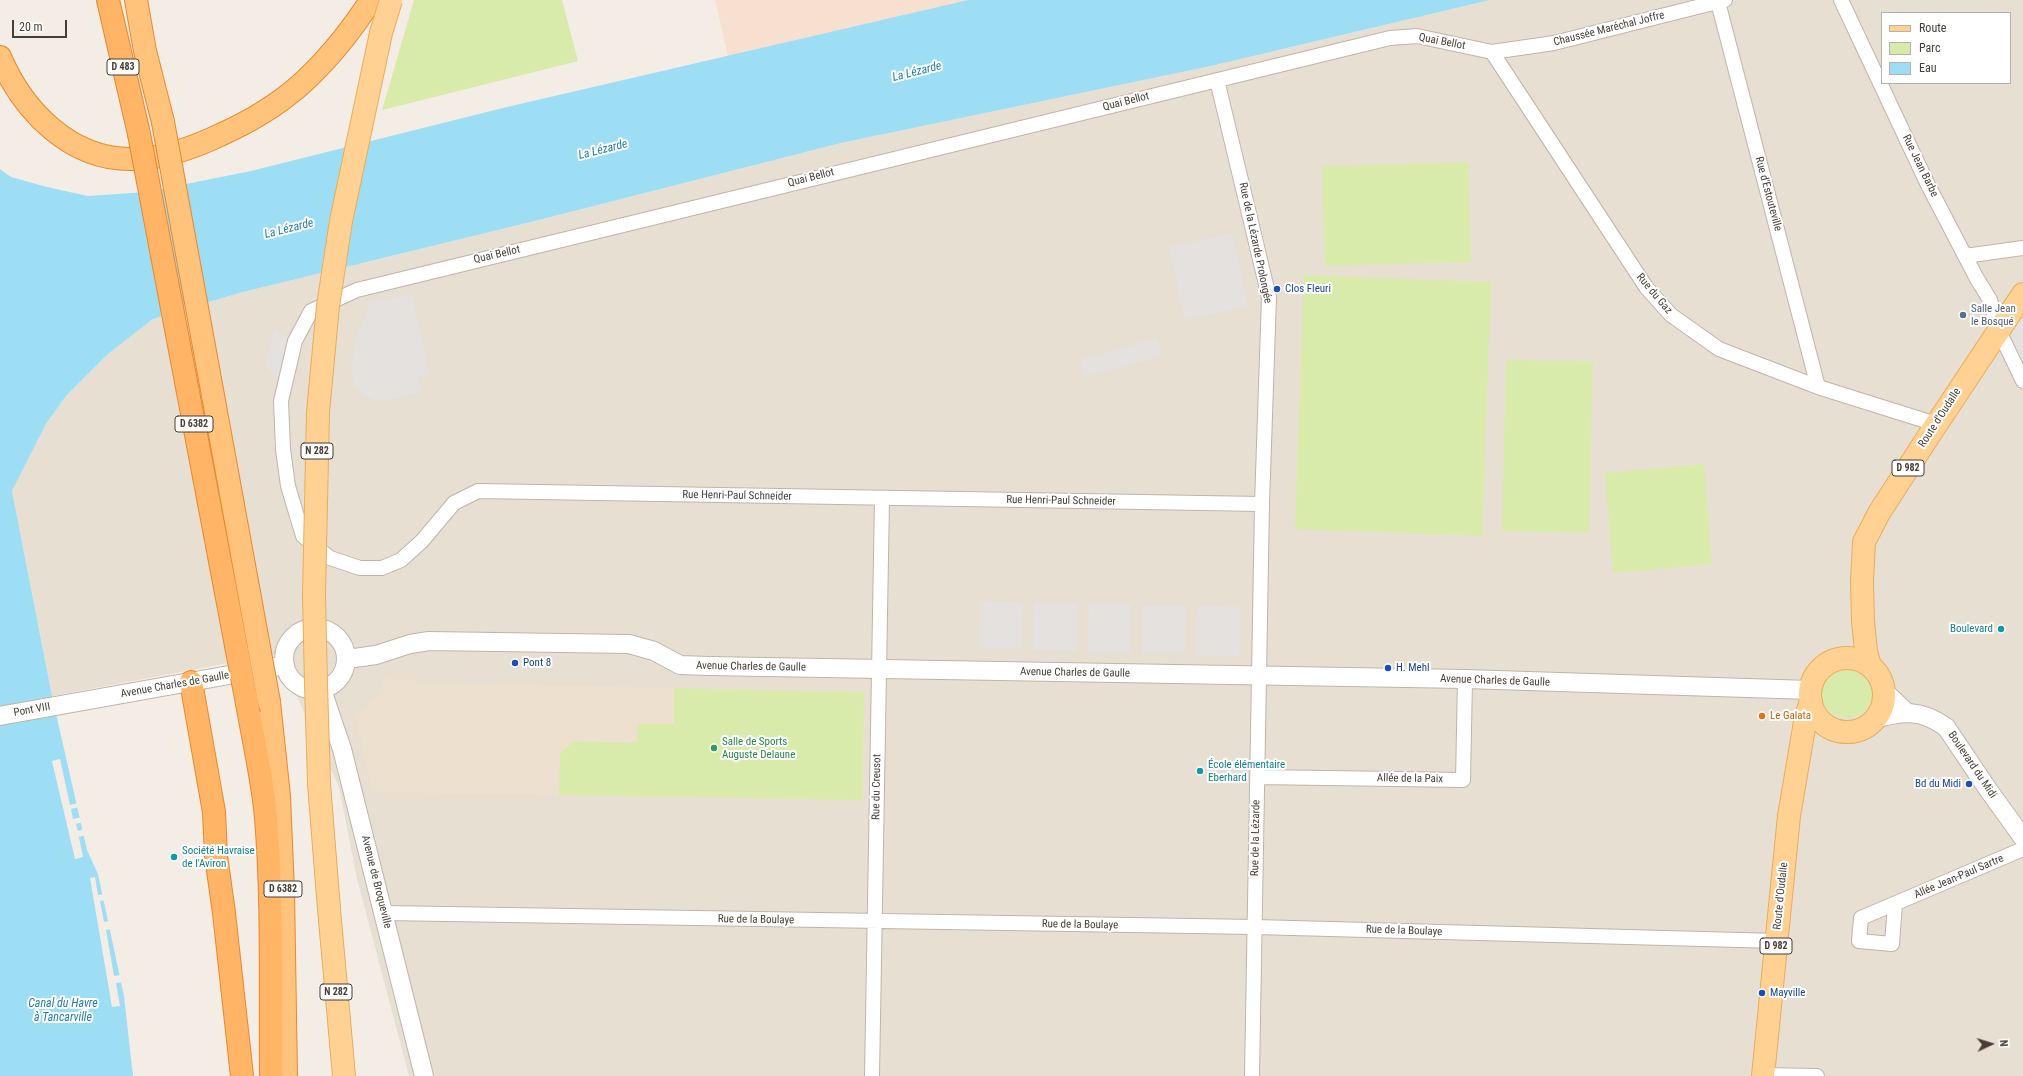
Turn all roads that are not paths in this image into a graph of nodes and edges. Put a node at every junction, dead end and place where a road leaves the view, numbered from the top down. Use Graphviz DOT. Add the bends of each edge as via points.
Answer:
graph roads {
  1 [pos="108,0"];
  2 [pos="120,0"];
  3 [pos="136,0"];
  4 [pos="150,0"];
  5 [pos="371,0"];
  6 [pos="391,0"];
  7 [pos="1841,0"];
  8 [pos="1721,1"];
  9 [pos="1492,52"];
  10 [pos="0,57"];
  11 [pos="1217,80"];
  12 [pos="163,122"];
  13 [pos="138,134"];
  14 [pos="2023,248"];
  15 [pos="1965,256"];
  16 [pos="2023,294"];
  17 [pos="1999,331"];
  18 [pos="2023,381"];
  19 [pos="1818,387"];
  20 [pos="1936,424"];
  21 [pos="288,486"];
  22 [pos="882,499"];
  23 [pos="1262,504"];
  24 [pos="1863,621"];
  25 [pos="1843,658"];
  26 [pos="346,659"];
  27 [pos="285,665"];
  28 [pos="1870,666"];
  29 [pos="879,669"];
  30 [pos="1259,677"];
  31 [pos="1465,679"];
  32 [pos="191,682"];
  33 [pos="322,690"];
  34 [pos="1883,690"];
  35 [pos="1810,696"];
  36 [pos="64,705"];
  37 [pos="1906,712"];
  38 [pos="0,716"];
  39 [pos="1874,719"];
  40 [pos="1825,724"];
  41 [pos="1802,740"];
  42 [pos="1257,777"];
  43 [pos="2023,838"];
  44 [pos="2023,849"];
  45 [pos="1895,904"];
  46 [pos="384,913"];
  47 [pos="874,922"];
  48 [pos="1255,927"];
  49 [pos="1777,941"];
  50 [pos="242,1076"];
  51 [pos="271,1076"];
  52 [pos="286,1076"];
  53 [pos="344,1076"];
  54 [pos="424,1076"];
  55 [pos="872,1076"];
  56 [pos="1252,1076"];
  57 [pos="1763,1076"];
  58 [pos="1817,1076"];
  1 -- 13 [label="highway, D 483"];
  2 -- 13 [label="highway, D 6382"];
  3 -- 12 [label="highway, D 6382" via="145,51"];
  4 -- 12 [label="highway" via="150,36"];
  5 -- 10 [label="highway" via="330,54 282,100 245,124 215,138 192,148 158,156 117,158 99,154 66,140 27,105 8,76"];
  6 -- 53 [label="main road, N 282, bridge" via="381,33 341,222 328,306 318,412 314,595 319,784"];
  7 -- 15 [label="street, Rue Jean Barbe" via="1928,185"];
  8 -- 9 [label="street, Chaussée Maréchal Joffre" via="1554,43"];
  8 -- 19 [label="street, Rue d'Estouteville"];
  9 -- 11 [label="street, Quai Bellot" via="1417,36 1390,38"];
  9 -- 19 [label="street, Rue du Gaz" via="1646,287 1671,315 1719,349"];
  11 -- 21 [label="street, Quai Bellot" via="357,290 311,311 295,341 281,401"];
  11 -- 23 [label="street, Rue de la Lézarde Prolongée" via="1269,297"];
  12 -- 52 [label="highway, D 6382, bridge" via="269,702 279,796"];
  13 -- 51 [label="highway, D 6382, bridge" via="259,766 266,818"];
  14 -- 15 [label="street"];
  15 -- 17 [label="street, Rue Jean Barbe" via="1990,300"];
  16 -- 17 [label="main road, D 982"];
  17 -- 18 [label="street, Rue Jean Barbe"];
  17 -- 20 [label="main road, Route d'Oudalle / D 982"];
  19 -- 20 [label="street, Rue du Gaz"];
  20 -- 24 [label="main road, Route d'Oudalle / D 982" via="1879,513 1864,542"];
  21 -- 22 [label="street, Rue Henri-Paul Schneider" via="303,536 330,558 360,568 382,568 401,560 422,541 454,503 478,491"];
  22 -- 23 [label="street, Rue Henri-Paul Schneider"];
  22 -- 29 [label="street, Rue du Creusot"];
  23 -- 30 [label="street, Rue de la Lézarde"];
  24 -- 25 [label="main road, Route d'Oudalle / D 982" via="1852,647"];
  24 -- 28 [label="main road, Route d'Oudalle / D 982"];
  25 -- 28 [label="main road" via="1852,658"];
  25 -- 35 [label="main road" via="1825,665 1818,672"];
  26 -- 27 [label="street" via="345,649 337,638 326,630 316,628 298,633 291,640 285,652"];
  26 -- 29 [label="street, Avenue Charles de Gaulle" via="376,655 429,641 629,644 654,651 680,664"];
  26 -- 33 [label="street" via="346,667 337,682"];
  27 -- 32 [label="street, Avenue Charles de Gaulle"];
  27 -- 33 [label="street" via="292,680 298,685 306,689"];
  28 -- 34 [label="main road" via="1879,677"];
  29 -- 30 [label="street, Avenue Charles de Gaulle"];
  29 -- 47 [label="street, Rue du Creusot"];
  30 -- 31 [label="street, Avenue Charles de Gaulle"];
  30 -- 42 [label="street, Rue de la Lézarde"];
  31 -- 35 [label="street, Avenue Charles de Gaulle"];
  31 -- 42 [label="street, Allée de la Paix" via="1463,780"];
  32 -- 36 [label="street, Avenue Charles de Gaulle"];
  32 -- 50 [label="highway" via="214,812 216,856"];
  33 -- 46 [label="street, Avenue de Broqueville" via="342,750"];
  34 -- 37 [label="street, Boulevard du Midi"];
  34 -- 39 [label="main road" via="1882,703"];
  35 -- 40 [label="main road" via="1813,710"];
  35 -- 41 [label="main road, Route d'Oudalle / D 982"];
  36 -- 38 [label="street, Pont VIII"];
  37 -- 39 [label="street, Boulevard du Midi"];
  37 -- 43 [label="street, Boulevard du Midi" via="1931,719 1946,727"];
  39 -- 40 [label="main road" via="1864,727 1851,731 1837,730"];
  40 -- 41 [label="main road"];
  41 -- 49 [label="main road, Route d'Oudalle / D 982" via="1789,816"];
  42 -- 48 [label="street, Rue de la Lézarde"];
  44 -- 45 [label="street, Allée Jean-Paul Sartre"];
  46 -- 47 [label="street, Rue de la Boulaye"];
  46 -- 54 [label="street, Avenue de Broqueville"];
  47 -- 48 [label="street, Rue de la Boulaye"];
  47 -- 55 [label="street, Rue du Creusot"];
  48 -- 49 [label="street, Rue de la Boulaye"];
  48 -- 56 [label="street, Rue de la Lézarde"];
  49 -- 57 [label="main road, Route d'Oudalle / D 982"];
  57 -- 58 [label="street"];
}
